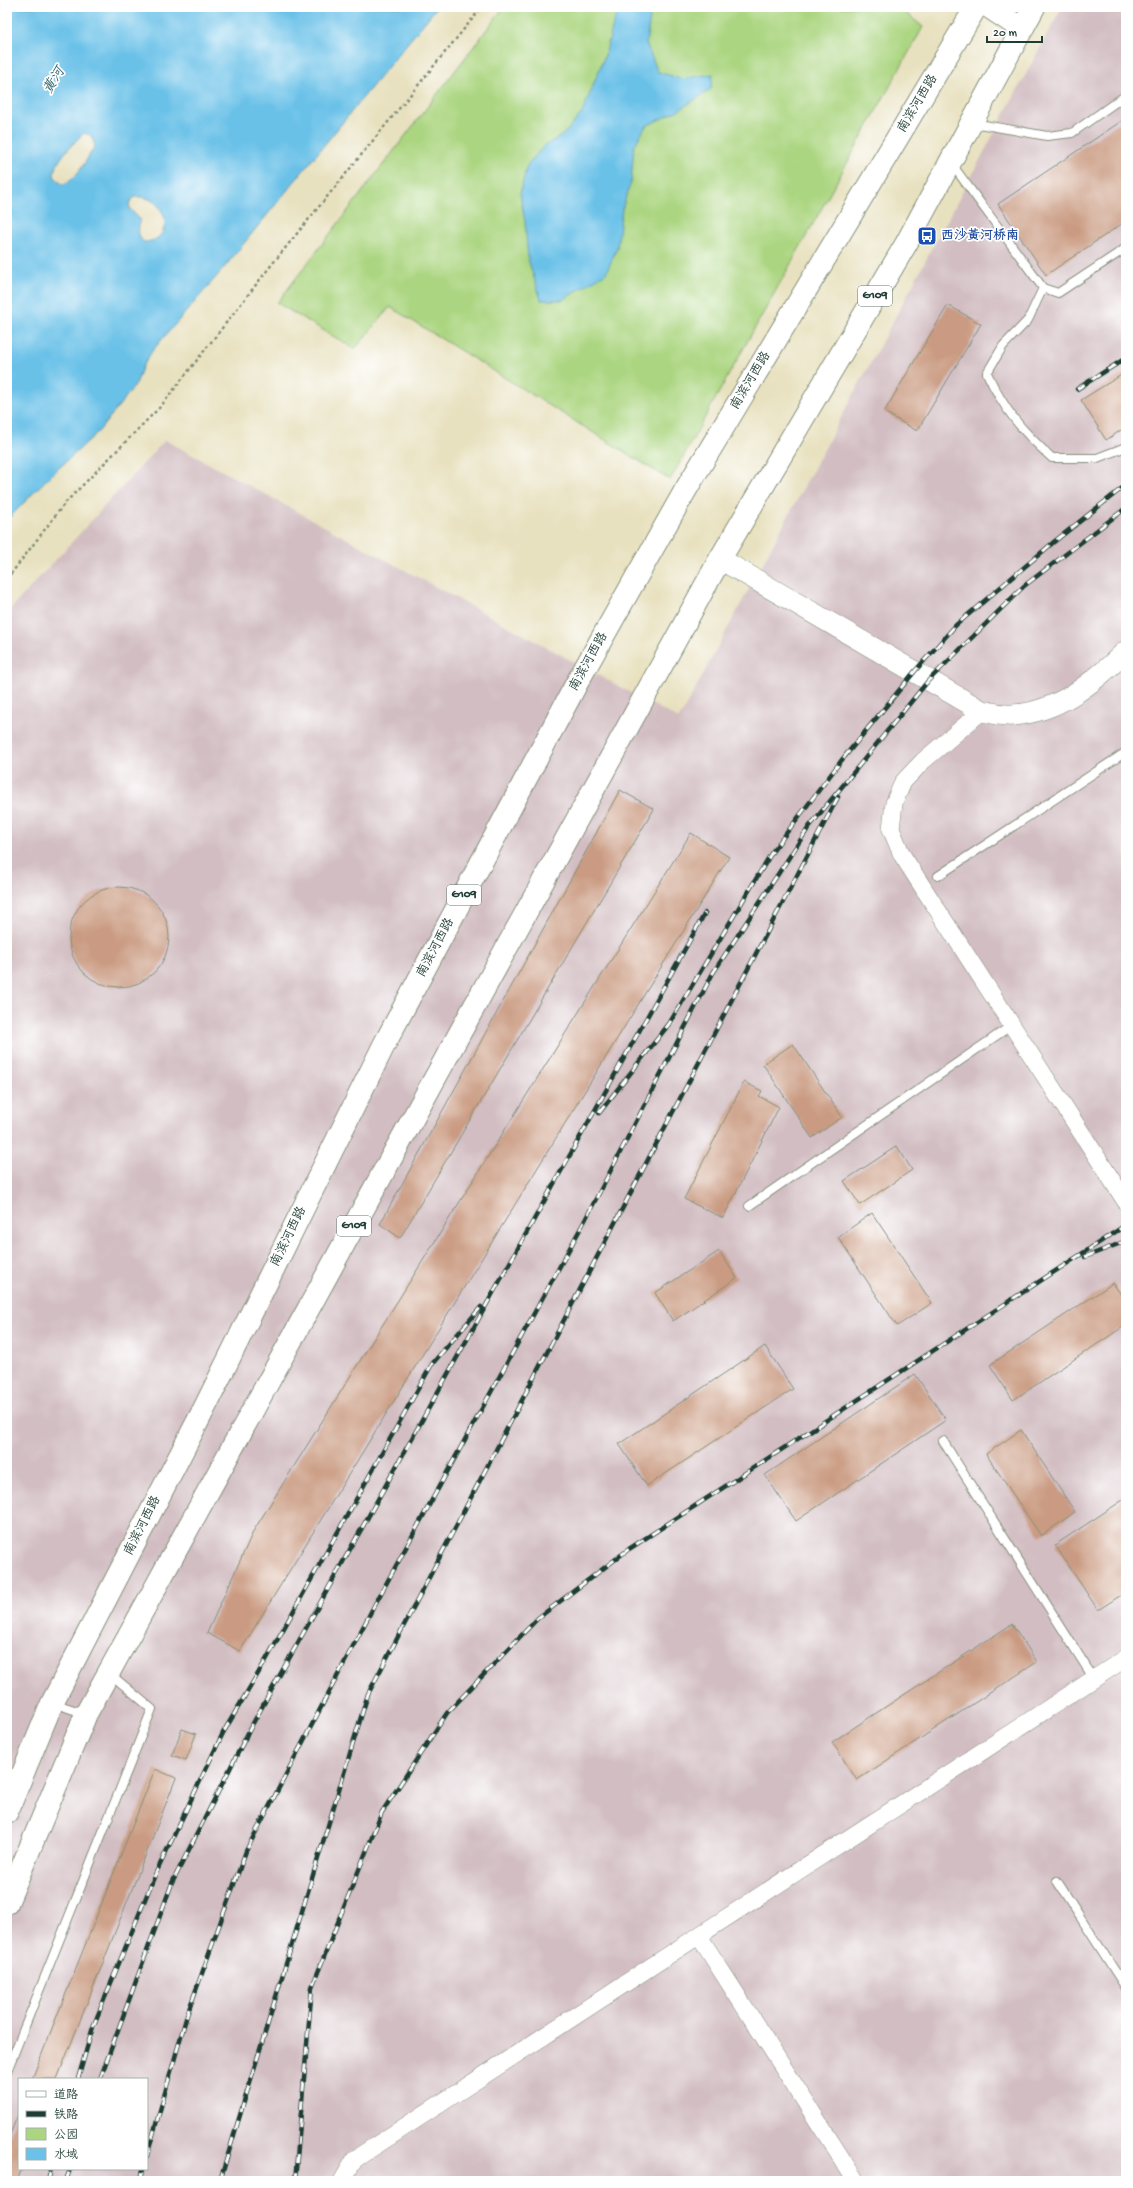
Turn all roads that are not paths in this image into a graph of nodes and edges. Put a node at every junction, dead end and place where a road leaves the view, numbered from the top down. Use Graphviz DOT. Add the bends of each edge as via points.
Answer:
graph roads {
  1 [pos="976,7"];
  2 [pos="989,7"];
  3 [pos="1034,7"];
  4 [pos="1022,29"];
  5 [pos="1126,95"];
  6 [pos="972,123"];
  7 [pos="950,162"];
  8 [pos="1126,248"];
  9 [pos="1043,288"];
  10 [pos="1126,447"];
  11 [pos="720,559"];
  12 [pos="1126,651"];
  13 [pos="982,711"];
  14 [pos="1126,752"];
  15 [pos="938,876"];
  16 [pos="1012,1025"];
  17 [pos="1126,1202"];
  18 [pos="748,1206"];
  19 [pos="943,1441"];
  20 [pos="1126,1658"];
  21 [pos="109,1673"];
  22 [pos="1094,1678"];
  23 [pos="52,1703"];
  24 [pos="86,1714"];
  25 [pos="15,1773"];
  26 [pos="7,1812"];
  27 [pos="1057,1881"];
  28 [pos="7,1903"];
  29 [pos="699,1936"];
  30 [pos="1126,1988"];
  31 [pos="7,2071"];
  32 [pos="342,2181"];
  33 [pos="856,2181"];
  1 -- 23 [label="highway, 南滨河西路 / G109" via="685,491 580,679 385,1043 203,1411"];
  2 -- 4 [label="highway"];
  3 -- 4 [label="highway"];
  4 -- 6 [label="highway, G109"];
  5 -- 6 [label="lane" via="1072,133 1047,136"];
  6 -- 7 [label="highway, G109"];
  7 -- 9 [label="lane"];
  7 -- 11 [label="highway, G109" via="906,244"];
  8 -- 9 [label="lane" via="1058,292"];
  9 -- 10 [label="lane" via="1028,320 1003,346 987,373 997,395 1025,434 1052,458 1097,458"];
  11 -- 13 [label="street"];
  11 -- 21 [label="highway, G109"];
  12 -- 13 [label="street" via="1099,677 1048,708 1012,715"];
  13 -- 16 [label="street" via="923,761 903,782 894,803 891,829 902,855"];
  14 -- 15 [label="lane"];
  16 -- 17 [label="street"];
  16 -- 18 [label="lane"];
  19 -- 22 [label="lane"];
  20 -- 22 [label="street"];
  21 -- 24 [label="highway, G109"];
  21 -- 31 [label="lane" via="152,1709"];
  22 -- 29 [label="street"];
  23 -- 24 [label="lane"];
  23 -- 25 [label="highway, 南滨河西路 / G109"];
  24 -- 28 [label="highway, G109"];
  25 -- 26 [label="highway, 南滨河西路 / G109"];
  27 -- 30 [label="lane"];
  29 -- 32 [label="street" via="356,2159"];
  29 -- 33 [label="street"];
}
